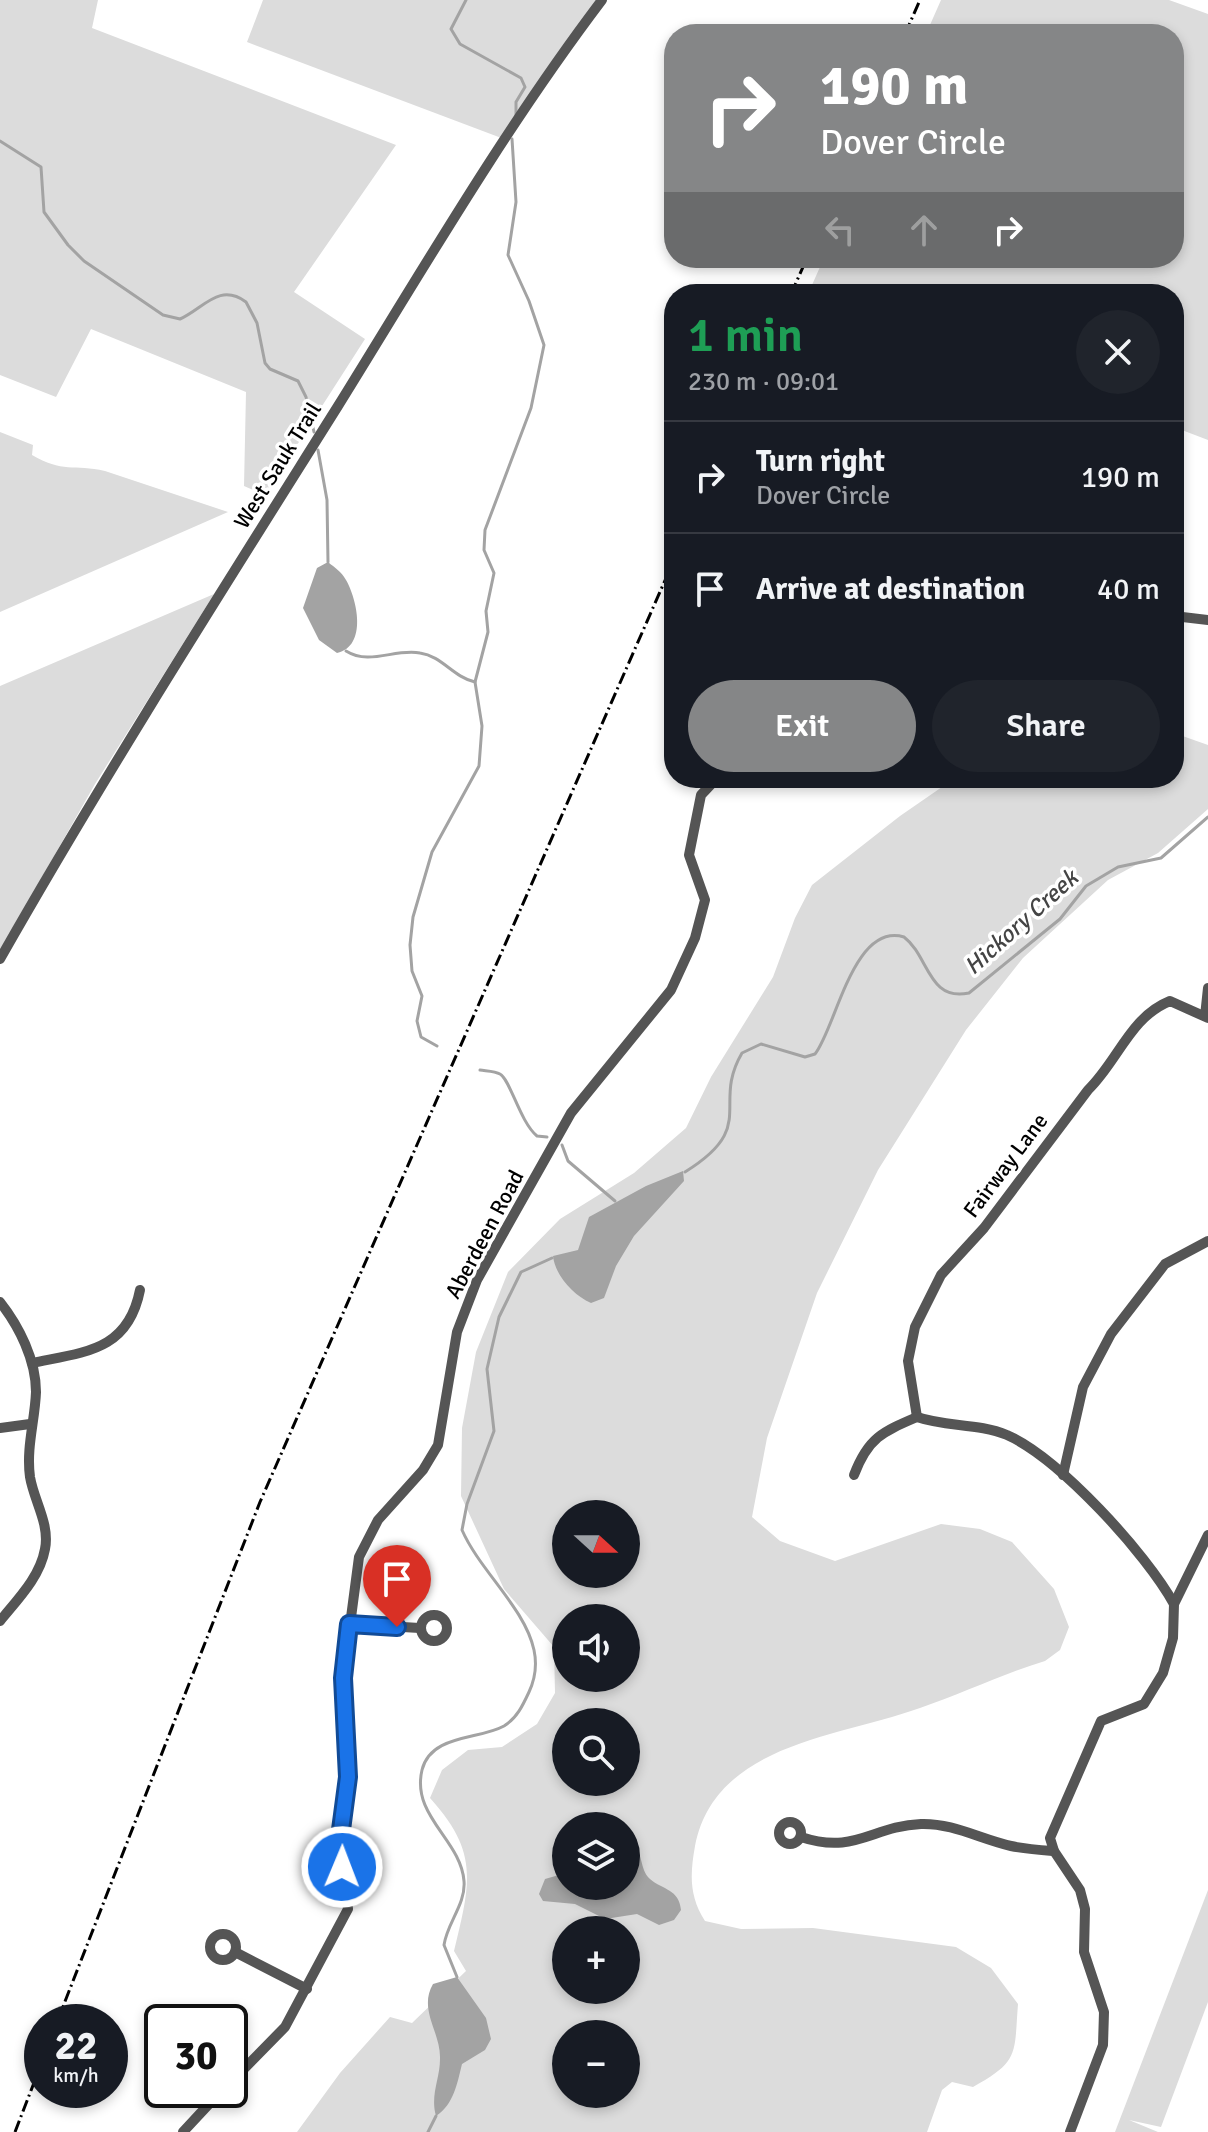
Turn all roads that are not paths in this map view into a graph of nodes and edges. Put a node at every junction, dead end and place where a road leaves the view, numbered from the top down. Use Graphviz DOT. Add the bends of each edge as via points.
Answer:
graph roads {
  1 [pos="602,0"];
  2 [pos="1184,617"];
  3 [pos="1208,620"];
  4 [pos="708,788"];
  5 [pos="0,959"];
  6 [pos="1208,988"];
  7 [pos="1206,1017"];
  8 [pos="1208,1241"];
  9 [pos="140,1290"];
  10 [pos="0,1302"];
  11 [pos="32,1363"];
  12 [pos="917,1417"];
  13 [pos="30,1424"];
  14 [pos="0,1428"];
  15 [pos="854,1475"];
  16 [pos="1063,1475"];
  17 [pos="1208,1535"];
  18 [pos="1174,1604"];
  19 [pos="0,1621"];
  20 [pos="349,1624"];
  21 [pos="420,1628"];
  22 [pos="801,1837"];
  23 [pos="1054,1851"];
  24 [pos="235,1952"];
  25 [pos="307,1989"];
  26 [pos="248,2065"];
  27 [pos="205,2108"];
  28 [pos="183,2132"];
  29 [pos="1070,2132"];
  1 -- 5 [label="street, West Sauk Trail" via="559,56 459,211 93,798"];
  2 -- 3 [label="street"];
  4 -- 20 [label="street, Aberdeen Road" via="701,795 689,855 705,900 695,938 671,990 571,1113 477,1280 457,1332 438,1445 378,1520 359,1557"];
  6 -- 7 [label="street"];
  7 -- 12 [label="street, Fairway Lane" via="1170,1001 1139,1021 1108,1070 941,1275 915,1327 908,1361"];
  8 -- 16 [label="street" via="1165,1264 1111,1334 1083,1387"];
  9 -- 11 [label="street" via="136,1310 118,1337 91,1351"];
  10 -- 11 [label="street" via="14,1319"];
  11 -- 13 [label="street" via="36,1392"];
  12 -- 15 [label="street" via="879,1433 862,1453"];
  12 -- 16 [label="street" via="1007,1436"];
  13 -- 14 [label="street"];
  13 -- 19 [label="street" via="30,1478 46,1547 34,1578"];
  16 -- 18 [label="street" via="1138,1549"];
  17 -- 18 [label="street"];
  18 -- 23 [label="street" via="1173,1638 1163,1673 1144,1704 1101,1721 1050,1838"];
  20 -- 21 [label="street"];
  20 -- 25 [label="street, Aberdeen Road" via="343,1678 348,1777 339,1845 348,1909"];
  22 -- 23 [label="street" via="827,1846 918,1824 938,1825 1011,1846"];
  23 -- 29 [label="street" via="1080,1890 1084,1952 1104,2012 1103,2045"];
  24 -- 25 [label="street"];
  25 -- 26 [label="street, Aberdeen Road" via="285,2027"];
  27 -- 28 [label="street"];
}
